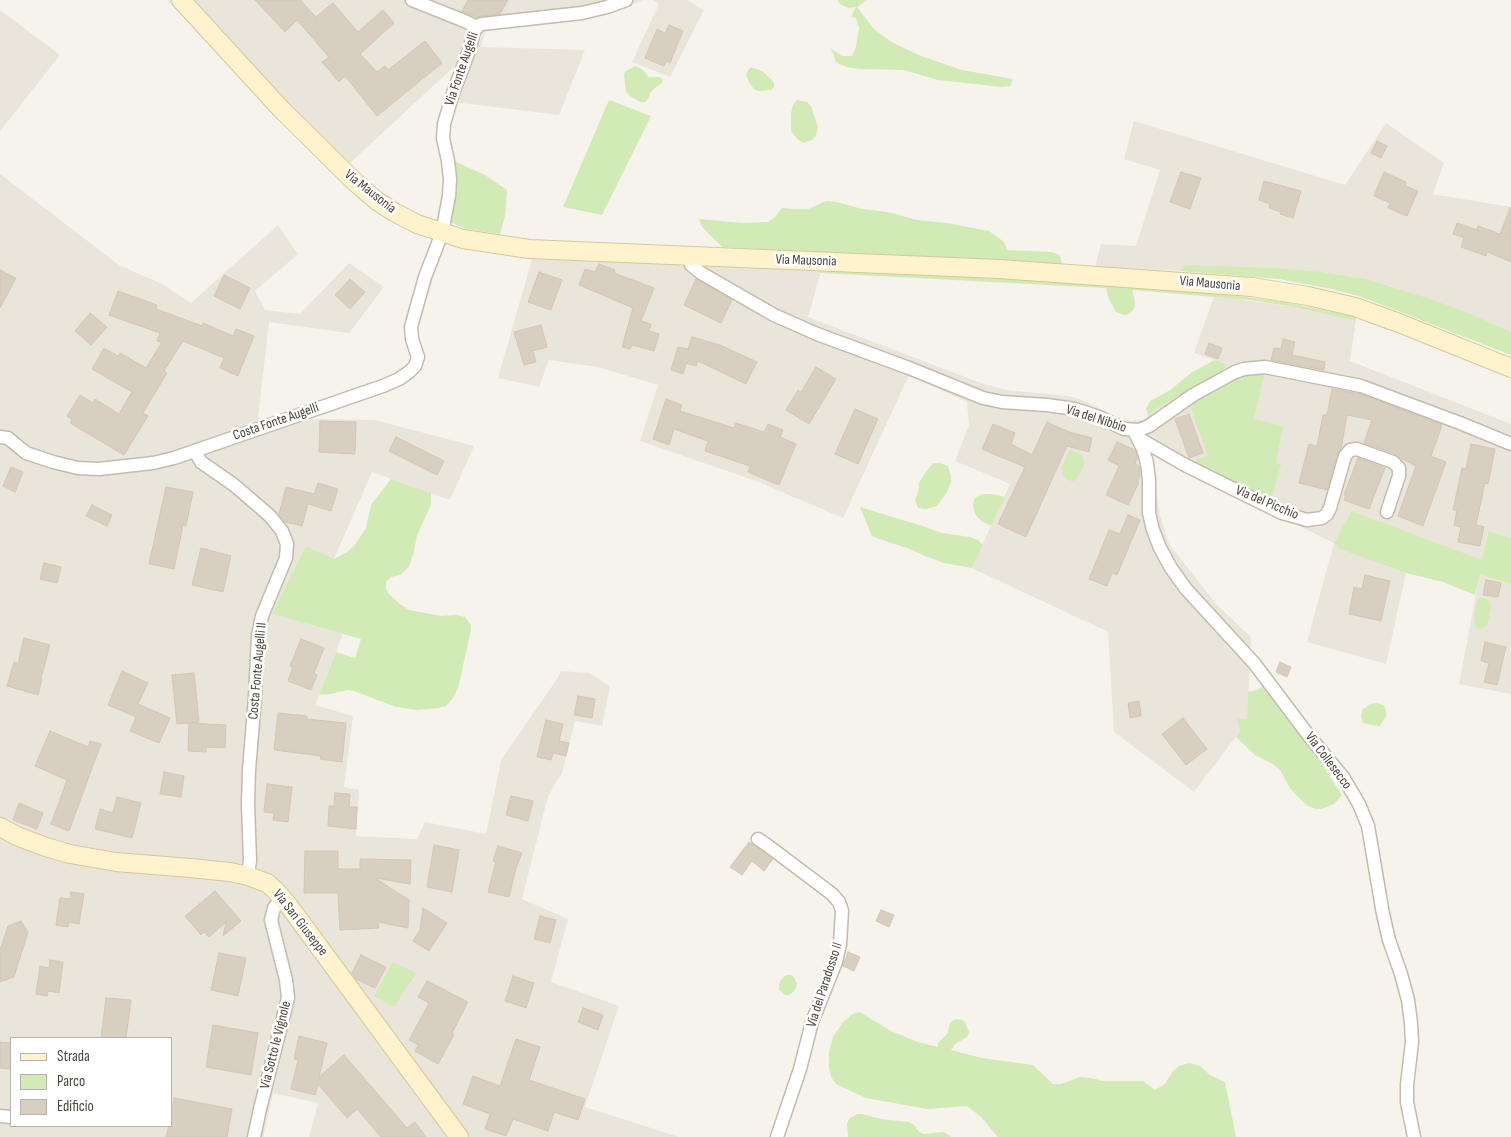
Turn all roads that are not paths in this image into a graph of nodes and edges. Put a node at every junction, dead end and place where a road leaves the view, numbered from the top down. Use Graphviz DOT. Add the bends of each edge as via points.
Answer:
graph roads {
  1 [pos="181,0"];
  2 [pos="412,0"];
  3 [pos="626,0"];
  4 [pos="476,27"];
  5 [pos="442,233"];
  6 [pos="690,256"];
  7 [pos="1511,368"];
  8 [pos="1136,434"];
  9 [pos="0,437"];
  10 [pos="1511,444"];
  11 [pos="194,450"];
  12 [pos="1387,512"];
  13 [pos="0,827"];
  14 [pos="758,839"];
  15 [pos="248,876"];
  16 [pos="282,897"];
  17 [pos="254,1137"];
  18 [pos="459,1137"];
  19 [pos="777,1137"];
  20 [pos="1414,1137"];
  1 -- 5 [label="main road, Via Mausonia" via="281,109 356,183 394,212"];
  2 -- 4 [label="street"];
  3 -- 4 [label="street, Via Fonte Augelli" via="595,10"];
  4 -- 5 [label="street, Via Fonte Augelli" via="444,124 449,196"];
  5 -- 6 [label="main road, Via Mausonia" via="529,249"];
  5 -- 11 [label="street, Costa Fonte Augelli" via="411,327 418,357 416,366 383,386"];
  6 -- 7 [label="main road, Via Mausonia" via="999,269 1270,290 1362,310"];
  6 -- 8 [label="street, Via del Nibbio" via="691,265 700,273 774,315 817,334 983,398 1075,409"];
  8 -- 10 [label="street, Via del Nibbio" via="1235,372 1265,367 1361,386"];
  8 -- 12 [label="street, Via del Picchio" via="1185,465 1282,513 1307,520 1327,514 1345,456 1350,450 1357,449 1393,462 1399,468"];
  8 -- 20 [label="street, Via Collesecco" via="1148,470 1150,520 1170,568 1254,662 1343,777 1368,826 1383,914 1408,1000 1412,1042 1407,1102"];
  9 -- 11 [label="street, Costa Fonte Augelli" via="8,438 26,453 78,468 153,464"];
  11 -- 15 [label="street, Costa Fonte Augelli II" via="201,462 270,516 287,544 286,558 262,616 258,636 248,781"];
  13 -- 15 [label="main road, Via San Giuseppe" via="46,848 95,859"];
  14 -- 19 [label="street, Via del Paradosso II" via="832,894 842,911 836,962 812,1022"];
  15 -- 16 [label="main road, Via San Giuseppe" via="266,883"];
  16 -- 17 [label="street, Via Sotto le Vignole" via="274,908 272,920 288,998"];
  16 -- 18 [label="main road, Via San Giuseppe"];
}
